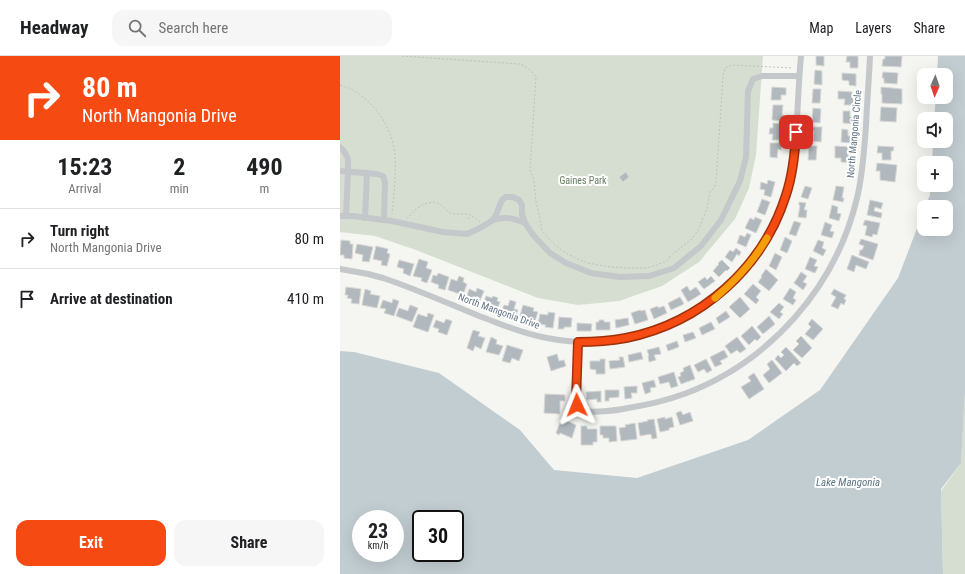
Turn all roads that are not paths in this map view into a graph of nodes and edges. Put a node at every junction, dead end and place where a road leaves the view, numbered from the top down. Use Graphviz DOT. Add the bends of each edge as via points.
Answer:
graph roads {
  1 [pos="801,56"];
  2 [pos="870,56"];
  3 [pos="799,76"];
  4 [pos="340,147"];
  5 [pos="340,171"];
  6 [pos="348,172"];
  7 [pos="367,173"];
  8 [pos="343,216"];
  9 [pos="365,218"];
  10 [pos="384,220"];
  11 [pos="493,220"];
  12 [pos="525,223"];
  13 [pos="340,269"];
  14 [pos="578,342"];
  1 -- 3 [label="street, North Mangonia Drive"];
  2 -- 14 [label="street, North Mangonia Circle" via="864,160 852,216 824,278 802,309 780,332 750,358 701,387 647,405 600,411 587,411 577,405"];
  3 -- 12 [label="street" via="762,76 753,80 748,91 746,157 740,181 721,220 701,246 674,268 649,276 591,274 550,253"];
  3 -- 14 [label="street, North Mangonia Drive" via="793,162 786,194 772,229 745,270 712,300 673,323 626,338"];
  4 -- 6 [label="street" via="348,159"];
  5 -- 6 [label="street"];
  6 -- 7 [label="street"];
  6 -- 8 [label="street"];
  7 -- 9 [label="street"];
  7 -- 10 [label="street" via="383,176 386,182"];
  8 -- 9 [label="street"];
  9 -- 10 [label="street"];
  10 -- 11 [label="street" via="443,232 467,234"];
  11 -- 12 [label="street" via="509,218"];
  11 -- 12 [label="street" via="502,200 513,197 522,205"];
  13 -- 14 [label="street, North Mangonia Drive" via="384,278 532,335"];
}
